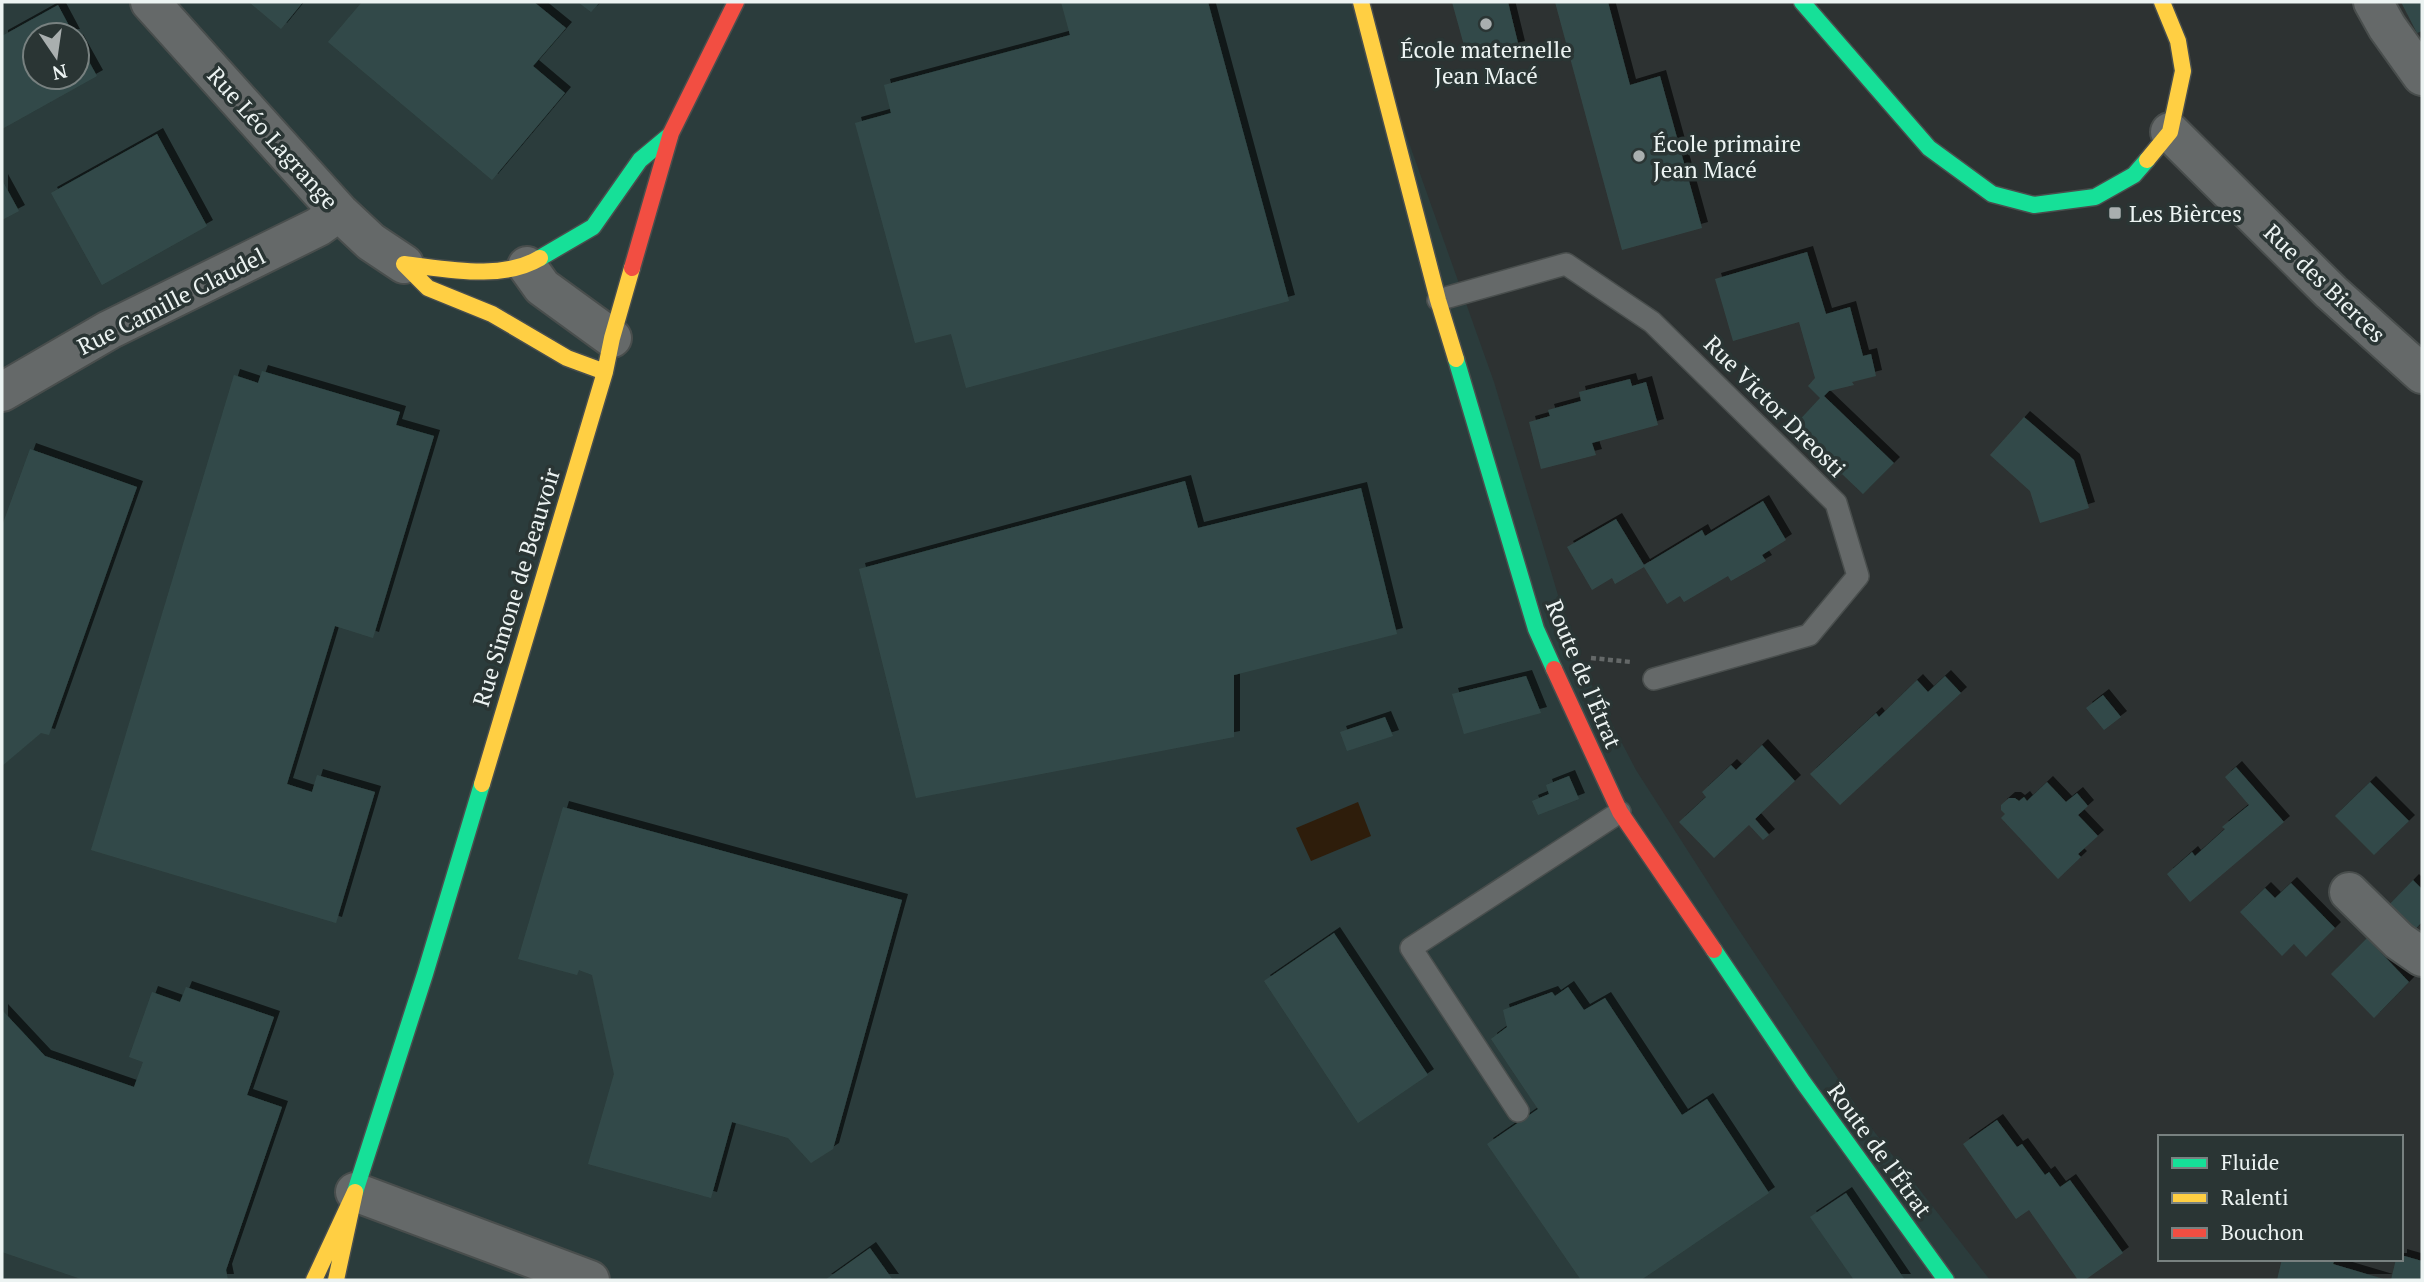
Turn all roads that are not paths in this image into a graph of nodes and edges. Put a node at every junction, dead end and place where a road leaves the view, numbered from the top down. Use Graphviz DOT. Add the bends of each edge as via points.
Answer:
graph roads {
  1 [pos="150,2"];
  2 [pos="736,2"];
  3 [pos="1361,2"];
  4 [pos="1802,2"];
  5 [pos="2162,2"];
  6 [pos="2373,2"];
  7 [pos="2422,76"];
  8 [pos="2170,132"];
  9 [pos="671,133"];
  10 [pos="339,212"];
  11 [pos="404,264"];
  12 [pos="527,266"];
  13 [pos="1438,300"];
  14 [pos="608,355"];
  15 [pos="2422,374"];
  16 [pos="2,391"];
  17 [pos="1654,679"];
  18 [pos="1620,812"];
  19 [pos="2349,892"];
  20 [pos="2422,957"];
  21 [pos="1518,1111"];
  22 [pos="355,1192"];
  23 [pos="544,1273"];
  24 [pos="314,1280"];
  25 [pos="336,1280"];
  26 [pos="590,1280"];
  27 [pos="1946,1280"];
  1 -- 10 [label="street, Rue Léo Lagrange"];
  2 -- 9 [label="main road, Rue Simone de Beauvoir"];
  3 -- 13 [label="main road, Route de l'Étrat"];
  4 -- 8 [label="main road" via="1929,148 1992,194 2034,205 2095,197 2134,175"];
  5 -- 8 [label="main road" via="2178,41 2183,71"];
  6 -- 7 [label="street"];
  8 -- 15 [label="street, Rue des Bierces" via="2331,292"];
  9 -- 12 [label="main road, Rue Léo Lagrange" via="640,160 593,227"];
  9 -- 14 [label="main road, Rue Simone de Beauvoir"];
  10 -- 11 [label="street, Rue Léo Lagrange"];
  10 -- 16 [label="street, Rue Camille Claudel" via="318,227 109,330"];
  11 -- 12 [label="main road, Rue Léo Lagrange" via="478,272"];
  11 -- 14 [label="main road, Rue Léo Lagrange" via="428,288 492,314 567,358"];
  12 -- 14 [label="street"];
  13 -- 17 [label="lane, Rue Victor Dreosti" via="1566,264 1652,322 1836,503 1858,576 1809,635"];
  13 -- 18 [label="main road, Route de l'Étrat" via="1536,629"];
  14 -- 22 [label="main road, Rue Simone de Beauvoir" via="425,974"];
  18 -- 21 [label="lane" via="1411,948"];
  18 -- 27 [label="main road, Route de l'Étrat" via="1802,1082"];
  19 -- 20 [label="street"];
  22 -- 23 [label="street"];
  22 -- 24 [label="main road, Rue Simone de Beauvoir"];
  22 -- 25 [label="main road, Rue Simone de Beauvoir"];
  23 -- 26 [label="street"];
}
